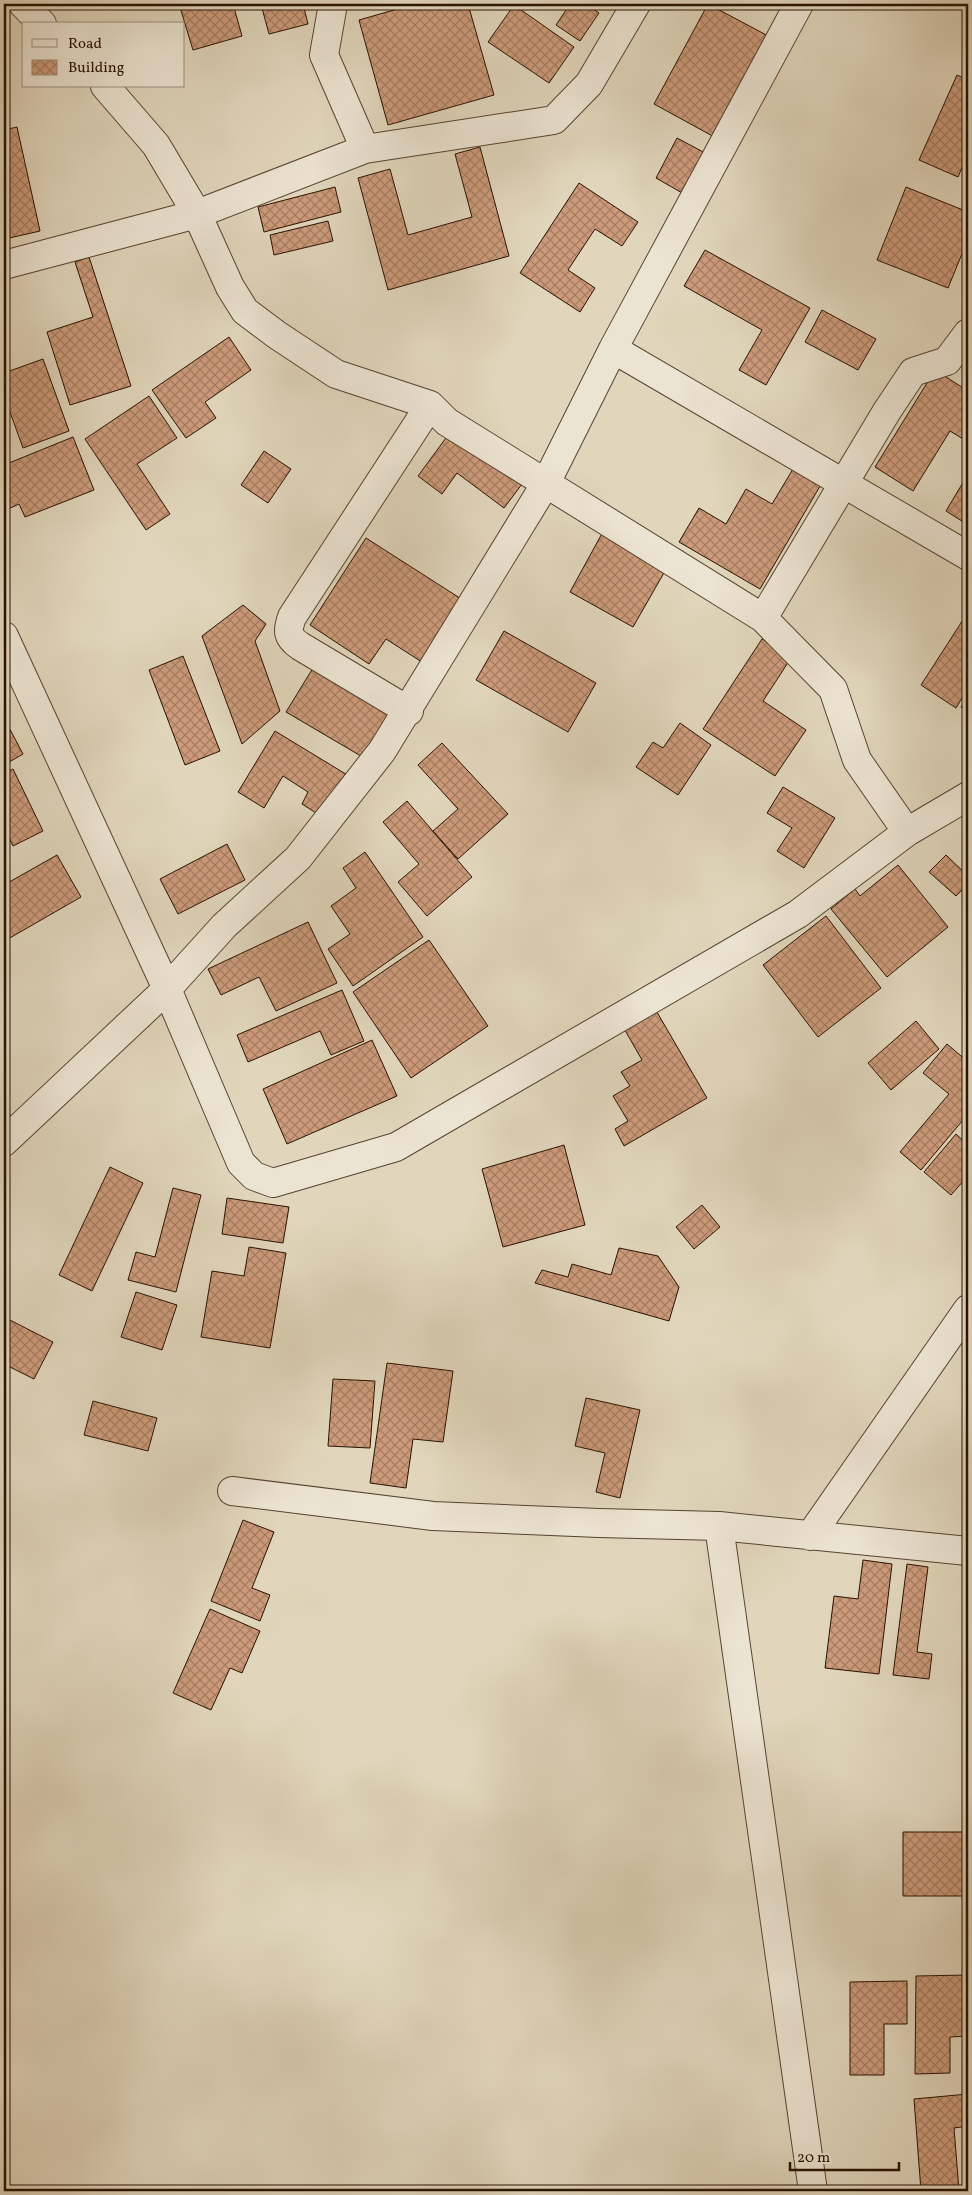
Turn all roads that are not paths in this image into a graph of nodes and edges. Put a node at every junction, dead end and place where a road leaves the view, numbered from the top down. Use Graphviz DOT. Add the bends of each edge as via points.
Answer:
graph roads {
  1 [pos="23,4"];
  2 [pos="333,4"];
  3 [pos="636,4"];
  4 [pos="799,4"];
  5 [pos="40,22"];
  6 [pos="107,88"];
  7 [pos="365,149"];
  8 [pos="197,214"];
  9 [pos="4,265"];
  10 [pos="968,333"];
  11 [pos="613,349"];
  12 [pos="430,405"];
  13 [pos="844,482"];
  14 [pos="546,483"];
  15 [pos="968,556"];
  16 [pos="763,618"];
  17 [pos="4,636"];
  18 [pos="409,710"];
  19 [pos="968,796"];
  20 [pos="908,832"];
  21 [pos="167,989"];
  22 [pos="4,1142"];
  23 [pos="968,1309"];
  24 [pos="232,1491"];
  25 [pos="719,1526"];
  26 [pos="810,1536"];
  27 [pos="968,1551"];
  28 [pos="813,2191"];
  1 -- 5 [label="street"];
  2 -- 7 [label="street" via="324,55"];
  3 -- 7 [label="street" via="590,84 554,120"];
  4 -- 11 [label="street"];
  6 -- 8 [label="street" via="156,145"];
  7 -- 8 [label="street"];
  8 -- 9 [label="street"];
  8 -- 12 [label="street" via="230,288 245,311 336,374"];
  10 -- 13 [label="street" via="947,361 913,372"];
  11 -- 13 [label="street"];
  11 -- 14 [label="street"];
  12 -- 14 [label="street" via="447,422"];
  12 -- 18 [label="street" via="292,616 288,630 291,640 300,646"];
  13 -- 15 [label="street"];
  13 -- 16 [label="street"];
  14 -- 16 [label="street"];
  14 -- 18 [label="street"];
  16 -- 20 [label="street" via="833,689 857,760"];
  17 -- 21 [label="street"];
  18 -- 21 [label="street" via="382,751 298,858 224,926"];
  19 -- 20 [label="street"];
  20 -- 21 [label="street" via="798,914 396,1147 273,1183 254,1176 241,1163"];
  21 -- 22 [label="street"];
  23 -- 26 [label="street"];
  24 -- 25 [label="street" via="433,1516"];
  25 -- 26 [label="street"];
  25 -- 28 [label="street"];
  26 -- 27 [label="street"];
}
